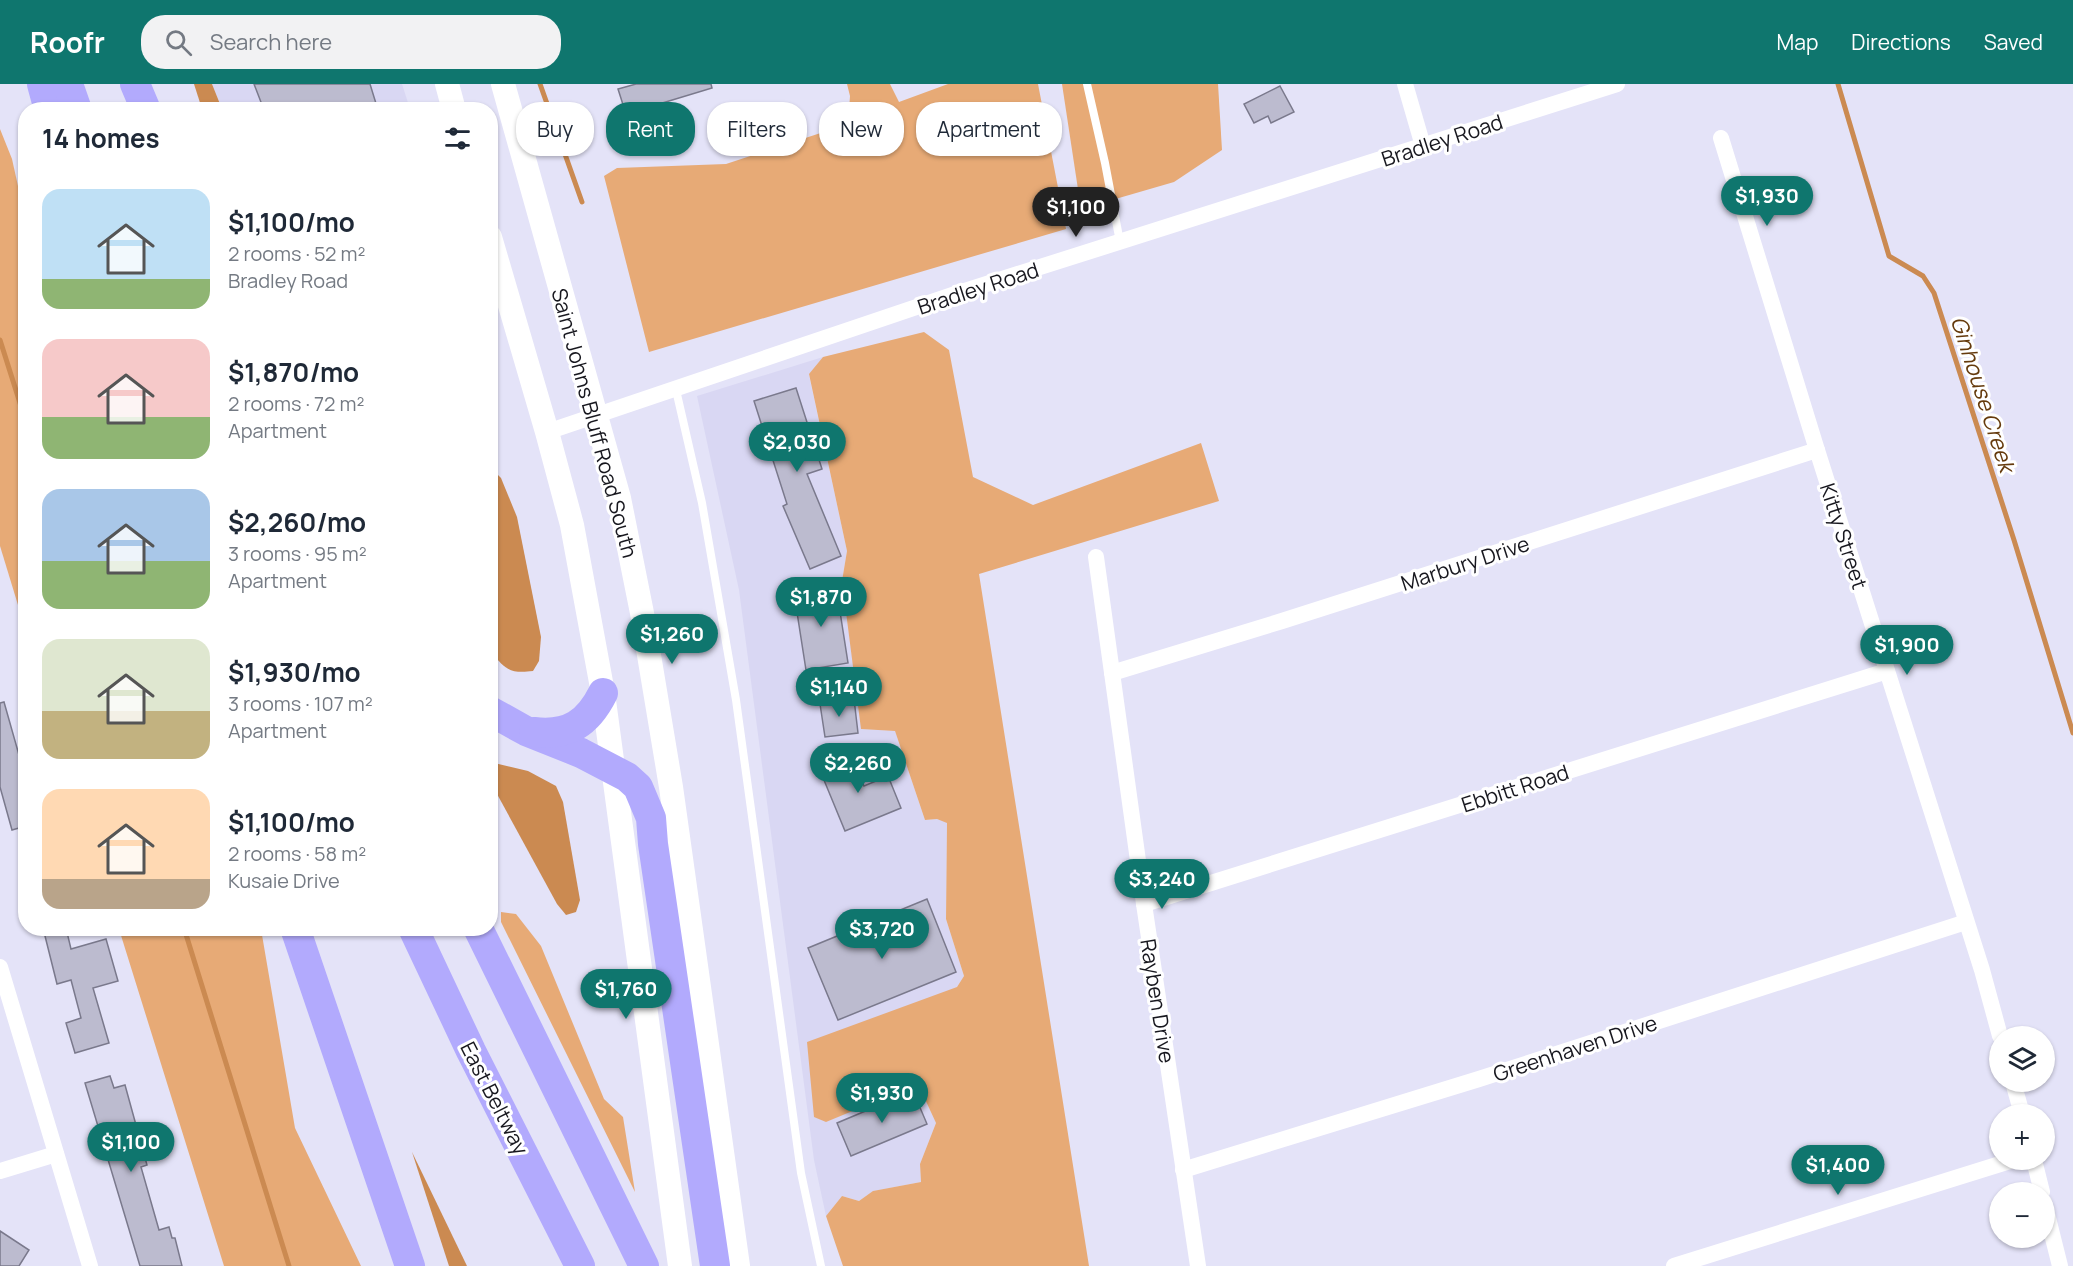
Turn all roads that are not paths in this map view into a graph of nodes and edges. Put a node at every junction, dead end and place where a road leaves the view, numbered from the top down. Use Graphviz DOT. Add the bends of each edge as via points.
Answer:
graph roads {
  1 [pos="42,84"];
  2 [pos="68,84"];
  3 [pos="120,84"];
  4 [pos="135,84"];
  5 [pos="447,84"];
  6 [pos="503,84"];
  7 [pos="1087,84"];
  8 [pos="1405,84"];
  9 [pos="1617,84"];
  10 [pos="47,102"];
  11 [pos="74,102"];
  12 [pos="126,102"];
  13 [pos="143,102"];
  14 [pos="452,102"];
  15 [pos="1721,138"];
  16 [pos="1423,146"];
  17 [pos="1120,242"];
  18 [pos="498,264"];
  19 [pos="676,390"];
  20 [pos="598,416"];
  21 [pos="548,432"];
  22 [pos="1817,450"];
  23 [pos="1096,557"];
  24 [pos="1887,671"];
  25 [pos="1112,673"];
  26 [pos="603,693"];
  27 [pos="498,715"];
  28 [pos="526,731"];
  29 [pos="612,769"];
  30 [pos="1144,904"];
  31 [pos="1966,922"];
  32 [pos="298,936"];
  33 [pos="417,936"];
  34 [pos="482,936"];
  35 [pos="0,967"];
  36 [pos="1997,1026"];
  37 [pos="56,1154"];
  38 [pos="1989,1168"];
  39 [pos="1183,1170"];
  40 [pos="0,1171"];
  41 [pos="2055,1246"];
  42 [pos="642,1263"];
  43 [pos="90,1266"];
  44 [pos="410,1266"];
  45 [pos="580,1266"];
  46 [pos="680,1266"];
  47 [pos="716,1266"];
  48 [pos="738,1266"];
  49 [pos="821,1266"];
  50 [pos="1198,1266"];
  51 [pos="1674,1266"];
  52 [pos="2060,1266"];
  1 -- 10 [label="highway"];
  2 -- 11 [label="highway"];
  3 -- 12 [label="highway"];
  4 -- 13 [label="highway"];
  5 -- 14 [label="main road"];
  6 -- 20 [label="main road, Saint Johns Bluff Road South"];
  7 -- 17 [label="lane"];
  8 -- 16 [label="street"];
  9 -- 16 [label="street, Bradley Road"];
  15 -- 22 [label="street, Kitty Street"];
  16 -- 17 [label="street, Bradley Road"];
  17 -- 19 [label="street, Bradley Road"];
  18 -- 21 [label="main road"];
  19 -- 20 [label="street, Bradley Road"];
  19 -- 49 [label="lane" via="702,503 736,700 801,1173"];
  20 -- 21 [label="street, Bradley Road"];
  20 -- 48 [label="main road, Saint Johns Bluff Road South" via="642,613 671,787"];
  21 -- 26 [label="main road" via="572,525"];
  22 -- 24 [label="street, Kitty Street"];
  22 -- 25 [label="street, Marbury Drive"];
  23 -- 25 [label="street, Rayben Drive"];
  24 -- 30 [label="street, Ebbitt Road"];
  24 -- 31 [label="street, Kitty Street"];
  25 -- 30 [label="street, Rayben Drive"];
  26 -- 28 [label="highway" via="587,718 568,730 544,734"];
  26 -- 29 [label="main road"];
  27 -- 28 [label="highway"];
  28 -- 29 [label="highway"];
  29 -- 46 [label="main road"];
  29 -- 47 [label="highway" via="638,787 651,818"];
  30 -- 39 [label="street, Rayben Drive"];
  31 -- 36 [label="street, Kitty Street"];
  31 -- 39 [label="street, Greenhaven Drive"];
  32 -- 44 [label="highway"];
  33 -- 45 [label="highway, East Beltway"];
  34 -- 42 [label="highway"];
  35 -- 37 [label="street"];
  37 -- 40 [label="street"];
  37 -- 43 [label="street"];
  38 -- 51 [label="street"];
  39 -- 50 [label="street, Rayben Drive"];
  41 -- 52 [label="street"];
}
